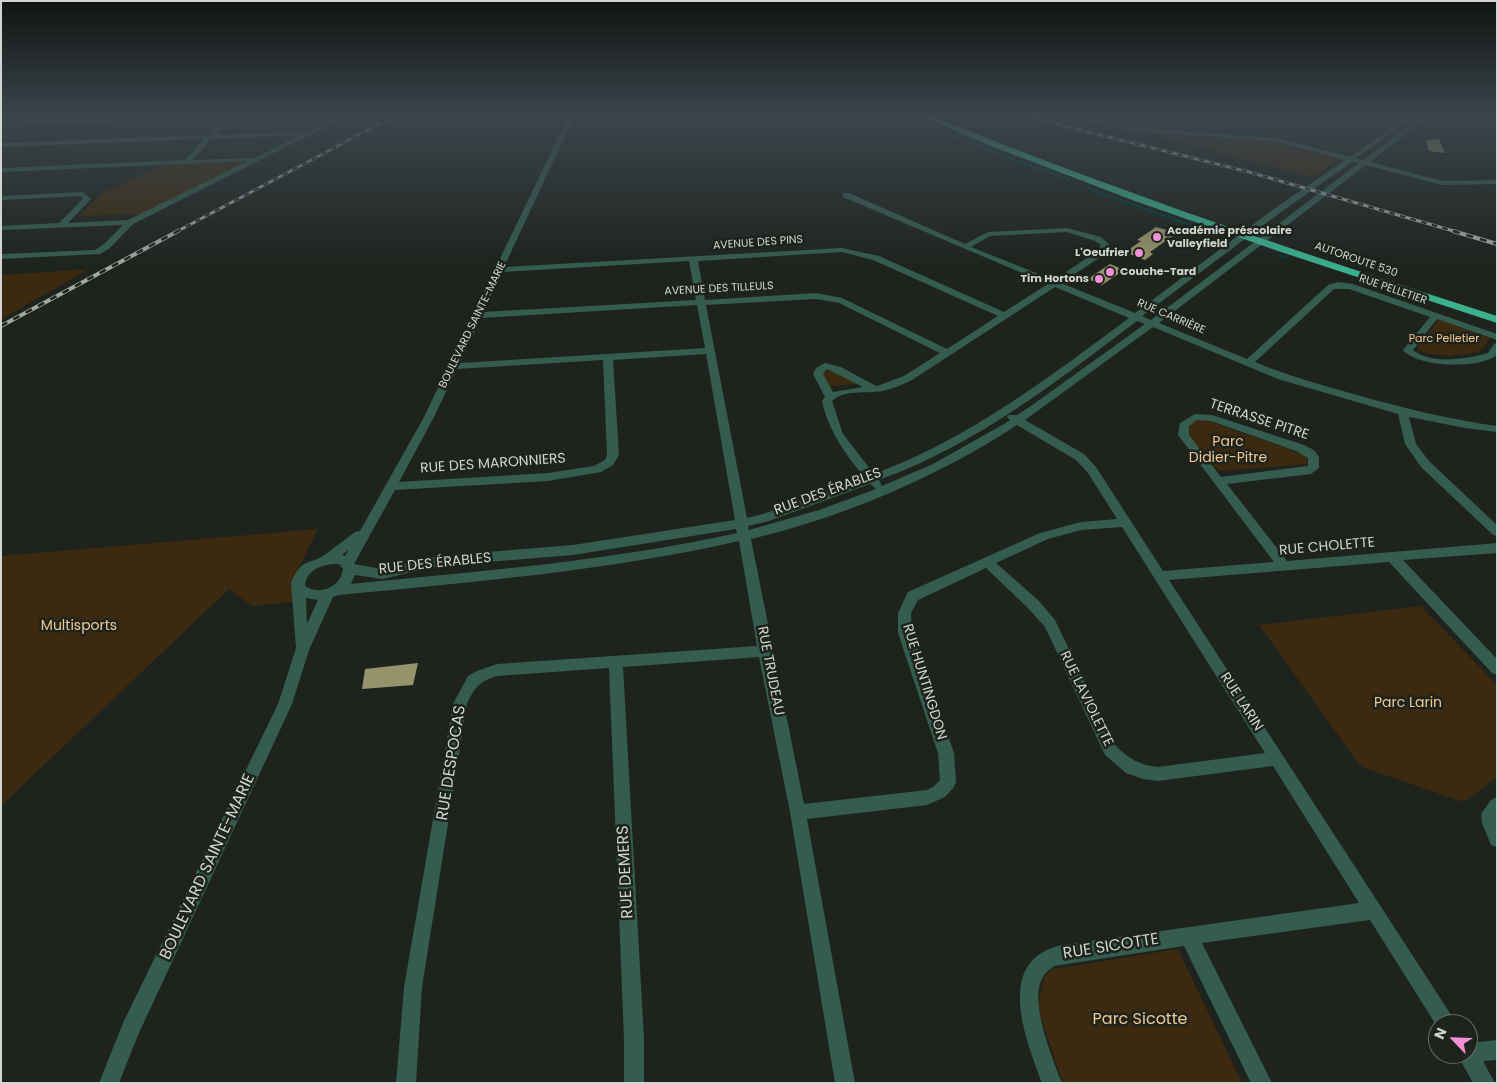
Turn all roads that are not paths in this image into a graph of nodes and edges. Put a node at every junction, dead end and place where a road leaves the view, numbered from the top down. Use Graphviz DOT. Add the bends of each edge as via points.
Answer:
graph roads {
  1 [pos="57,168"];
  2 [pos="241,168"];
  3 [pos="548,168"];
  4 [pos="1054,168"];
  5 [pos="1339,168"];
  6 [pos="1358,168"];
  7 [pos="1385,168"];
  8 [pos="1,170"];
  9 [pos="1497,182"];
  10 [pos="846,195"];
  11 [pos="1,198"];
  12 [pos="130,222"];
  13 [pos="61,225"];
  14 [pos="1,228"];
  15 [pos="1248,233"];
  16 [pos="1263,238"];
  17 [pos="965,247"];
  18 [pos="1,256"];
  19 [pos="693,259"];
  20 [pos="500,270"];
  21 [pos="1056,283"];
  22 [pos="700,302"];
  23 [pos="1497,314"];
  24 [pos="478,315"];
  25 [pos="1005,316"];
  26 [pos="1138,316"];
  27 [pos="1435,316"];
  28 [pos="1497,320"];
  29 [pos="1153,323"];
  30 [pos="1497,338"];
  31 [pos="1497,346"];
  32 [pos="709,351"];
  33 [pos="948,353"];
  34 [pos="608,357"];
  35 [pos="1249,363"];
  36 [pos="453,366"];
  37 [pos="875,389"];
  38 [pos="830,396"];
  39 [pos="1403,412"];
  40 [pos="1004,413"];
  41 [pos="1018,420"];
  42 [pos="1497,429"];
  43 [pos="873,480"];
  44 [pos="1217,481"];
  45 [pos="390,486"];
  46 [pos="882,491"];
  47 [pos="1127,522"];
  48 [pos="366,528"];
  49 [pos="743,530"];
  50 [pos="1497,532"];
  51 [pos="1497,548"];
  52 [pos="1392,556"];
  53 [pos="328,559"];
  54 [pos="987,562"];
  55 [pos="349,566"];
  56 [pos="1284,566"];
  57 [pos="1160,576"];
  58 [pos="300,589"];
  59 [pos="332,592"];
  60 [pos="302,650"];
  61 [pos="765,651"];
  62 [pos="616,661"];
  63 [pos="1497,669"];
  64 [pos="1277,758"];
  65 [pos="1497,805"];
  66 [pos="798,812"];
  67 [pos="1497,839"];
  68 [pos="1374,910"];
  69 [pos="1189,936"];
  70 [pos="1441,1014"];
  71 [pos="1497,1050"];
  72 [pos="1478,1053"];
  73 [pos="1473,1064"];
  74 [pos="109,1083"];
  75 [pos="406,1083"];
  76 [pos="634,1083"];
  77 [pos="845,1083"];
  78 [pos="1052,1083"];
  79 [pos="1262,1083"];
  80 [pos="1485,1083"];
  1 -- 8 [label="street"];
  2 -- 12 [label="street"];
  3 -- 20 [label="street, BOULEVARD SAINTE-MARIE"];
  4 -- 15 [label="highway, AUTOROUTE 530"];
  5 -- 15 [label="street, RUE DES ÉRABLES"];
  6 -- 16 [label="street, RUE DES ÉRABLES"];
  7 -- 9 [label="street" via="1442,183"];
  10 -- 17 [label="street, RUE CARRIÈRE"];
  11 -- 13 [label="street" via="84,194 87,199"];
  12 -- 13 [label="street"];
  12 -- 18 [label="street" via="97,252"];
  13 -- 14 [label="street"];
  15 -- 16 [label="highway, AUTOROUTE 530"];
  15 -- 26 [label="street, RUE DES ÉRABLES"];
  16 -- 23 [label="highway, AUTOROUTE 530"];
  16 -- 28 [label="highway, AUTOROUTE 530"];
  16 -- 29 [label="street, RUE DES ÉRABLES"];
  17 -- 21 [label="street, RUE CARRIÈRE"];
  17 -- 21 [label="street" via="988,234 1067,230 1106,244 1099,254"];
  19 -- 20 [label="street, AVENUE DES PINS"];
  19 -- 22 [label="street, RUE TRUDEAU"];
  19 -- 25 [label="street, AVENUE DES PINS" via="850,251 876,258"];
  20 -- 24 [label="street, BOULEVARD SAINTE-MARIE"];
  21 -- 25 [label="street"];
  21 -- 26 [label="street, RUE CARRIÈRE"];
  22 -- 24 [label="street, AVENUE DES TILLEULS"];
  22 -- 32 [label="street, RUE TRUDEAU"];
  22 -- 33 [label="street, AVENUE DES TILLEULS" via="808,295 834,298"];
  24 -- 36 [label="street, BOULEVARD SAINTE-MARIE"];
  25 -- 33 [label="street"];
  26 -- 29 [label="street, RUE CARRIÈRE"];
  26 -- 40 [label="street, RUE DES ÉRABLES"];
  27 -- 30 [label="street, RUE PELLETIER"];
  27 -- 31 [label="street" via="1408,350 1412,355 1429,361 1482,358 1492,355"];
  27 -- 35 [label="street, RUE PELLETIER" via="1350,286 1338,285 1331,287"];
  29 -- 35 [label="street, RUE CARRIÈRE"];
  29 -- 41 [label="street, RUE DES ÉRABLES"];
  32 -- 34 [label="street"];
  32 -- 49 [label="street, RUE TRUDEAU"];
  33 -- 37 [label="street" via="894,385"];
  34 -- 36 [label="street"];
  34 -- 45 [label="street, RUE DES MARONNIERS" via="613,455 609,462 597,469 548,477"];
  35 -- 39 [label="street, RUE CARRIÈRE" via="1310,386"];
  36 -- 45 [label="street, BOULEVARD SAINTE-MARIE"];
  37 -- 38 [label="street" via="839,392"];
  37 -- 38 [label="street" via="825,366 818,374"];
  38 -- 43 [label="street" via="828,405 838,434"];
  39 -- 42 [label="street, RUE CARRIÈRE"];
  39 -- 50 [label="street" via="1411,444 1425,464"];
  40 -- 41 [label="street, RUE LARIN"];
  40 -- 43 [label="street, RUE DES ÉRABLES" via="951,444"];
  41 -- 46 [label="street, RUE DES ÉRABLES" via="936,468"];
  41 -- 47 [label="street, RUE LARIN" via="1080,457"];
  43 -- 46 [label="street"];
  43 -- 49 [label="street, RUE DES ÉRABLES" via="765,518"];
  44 -- 44 [label="street, TERRASSE PITRE" via="1306,471 1313,468 1314,457 1300,448 1212,418 1195,416 1184,426 1183,435"];
  44 -- 56 [label="street, TERRASSE PITRE"];
  45 -- 48 [label="street, BOULEVARD SAINTE-MARIE"];
  46 -- 49 [label="street, RUE DES ÉRABLES" via="792,525"];
  47 -- 54 [label="street, RUE HUNTINGDON" via="1062,530"];
  47 -- 57 [label="street, RUE LARIN"];
  48 -- 53 [label="street, BOULEVARD SAINTE-MARIE"];
  48 -- 55 [label="street, BOULEVARD SAINTE-MARIE"];
  49 -- 55 [label="street, RUE DES ÉRABLES" via="573,550 439,561 382,574"];
  49 -- 59 [label="street, RUE DES ÉRABLES" via="606,563"];
  49 -- 61 [label="street, RUE TRUDEAU"];
  51 -- 52 [label="street, RUE CHOLETTE"];
  52 -- 56 [label="street, RUE CHOLETTE"];
  52 -- 63 [label="street"];
  53 -- 55 [label="street" via="336,558"];
  53 -- 58 [label="street, BOULEVARD SAINTE-MARIE" via="304,571 298,583"];
  54 -- 64 [label="street, RUE LAVIOLETTE" via="1050,624 1110,750 1123,764 1139,772 1158,774"];
  54 -- 66 [label="street, RUE HUNTINGDON" via="913,596 905,607 905,633 946,753 948,782 939,792 927,797"];
  55 -- 59 [label="street, BOULEVARD SAINTE-MARIE" via="348,580"];
  56 -- 57 [label="street, RUE CHOLETTE"];
  57 -- 64 [label="street, RUE LARIN"];
  58 -- 59 [label="street" via="311,596"];
  58 -- 60 [label="street, BOULEVARD SAINTE-MARIE"];
  59 -- 60 [label="street, BOULEVARD SAINTE-MARIE"];
  60 -- 74 [label="street, BOULEVARD SAINTE-MARIE" via="284,704 130,1030"];
  61 -- 62 [label="street, RUE DESPOCAS"];
  61 -- 66 [label="street, RUE TRUDEAU"];
  62 -- 75 [label="street, RUE DESPOCAS" via="497,670 477,676 467,686 460,704 423,921"];
  62 -- 76 [label="street, RUE DEMERS"];
  64 -- 68 [label="street, RUE LARIN"];
  65 -- 67 [label="street" via="1489,814"];
  66 -- 77 [label="street, RUE TRUDEAU"];
  68 -- 69 [label="street, RUE SICOTTE"];
  68 -- 70 [label="street, RUE LARIN"];
  69 -- 78 [label="street, RUE SICOTTE" via="1062,954 1048,958 1037,969 1028,997 1030,1016"];
  69 -- 79 [label="street"];
  71 -- 72 [label="street"];
  73 -- 80 [label="street"];
}
